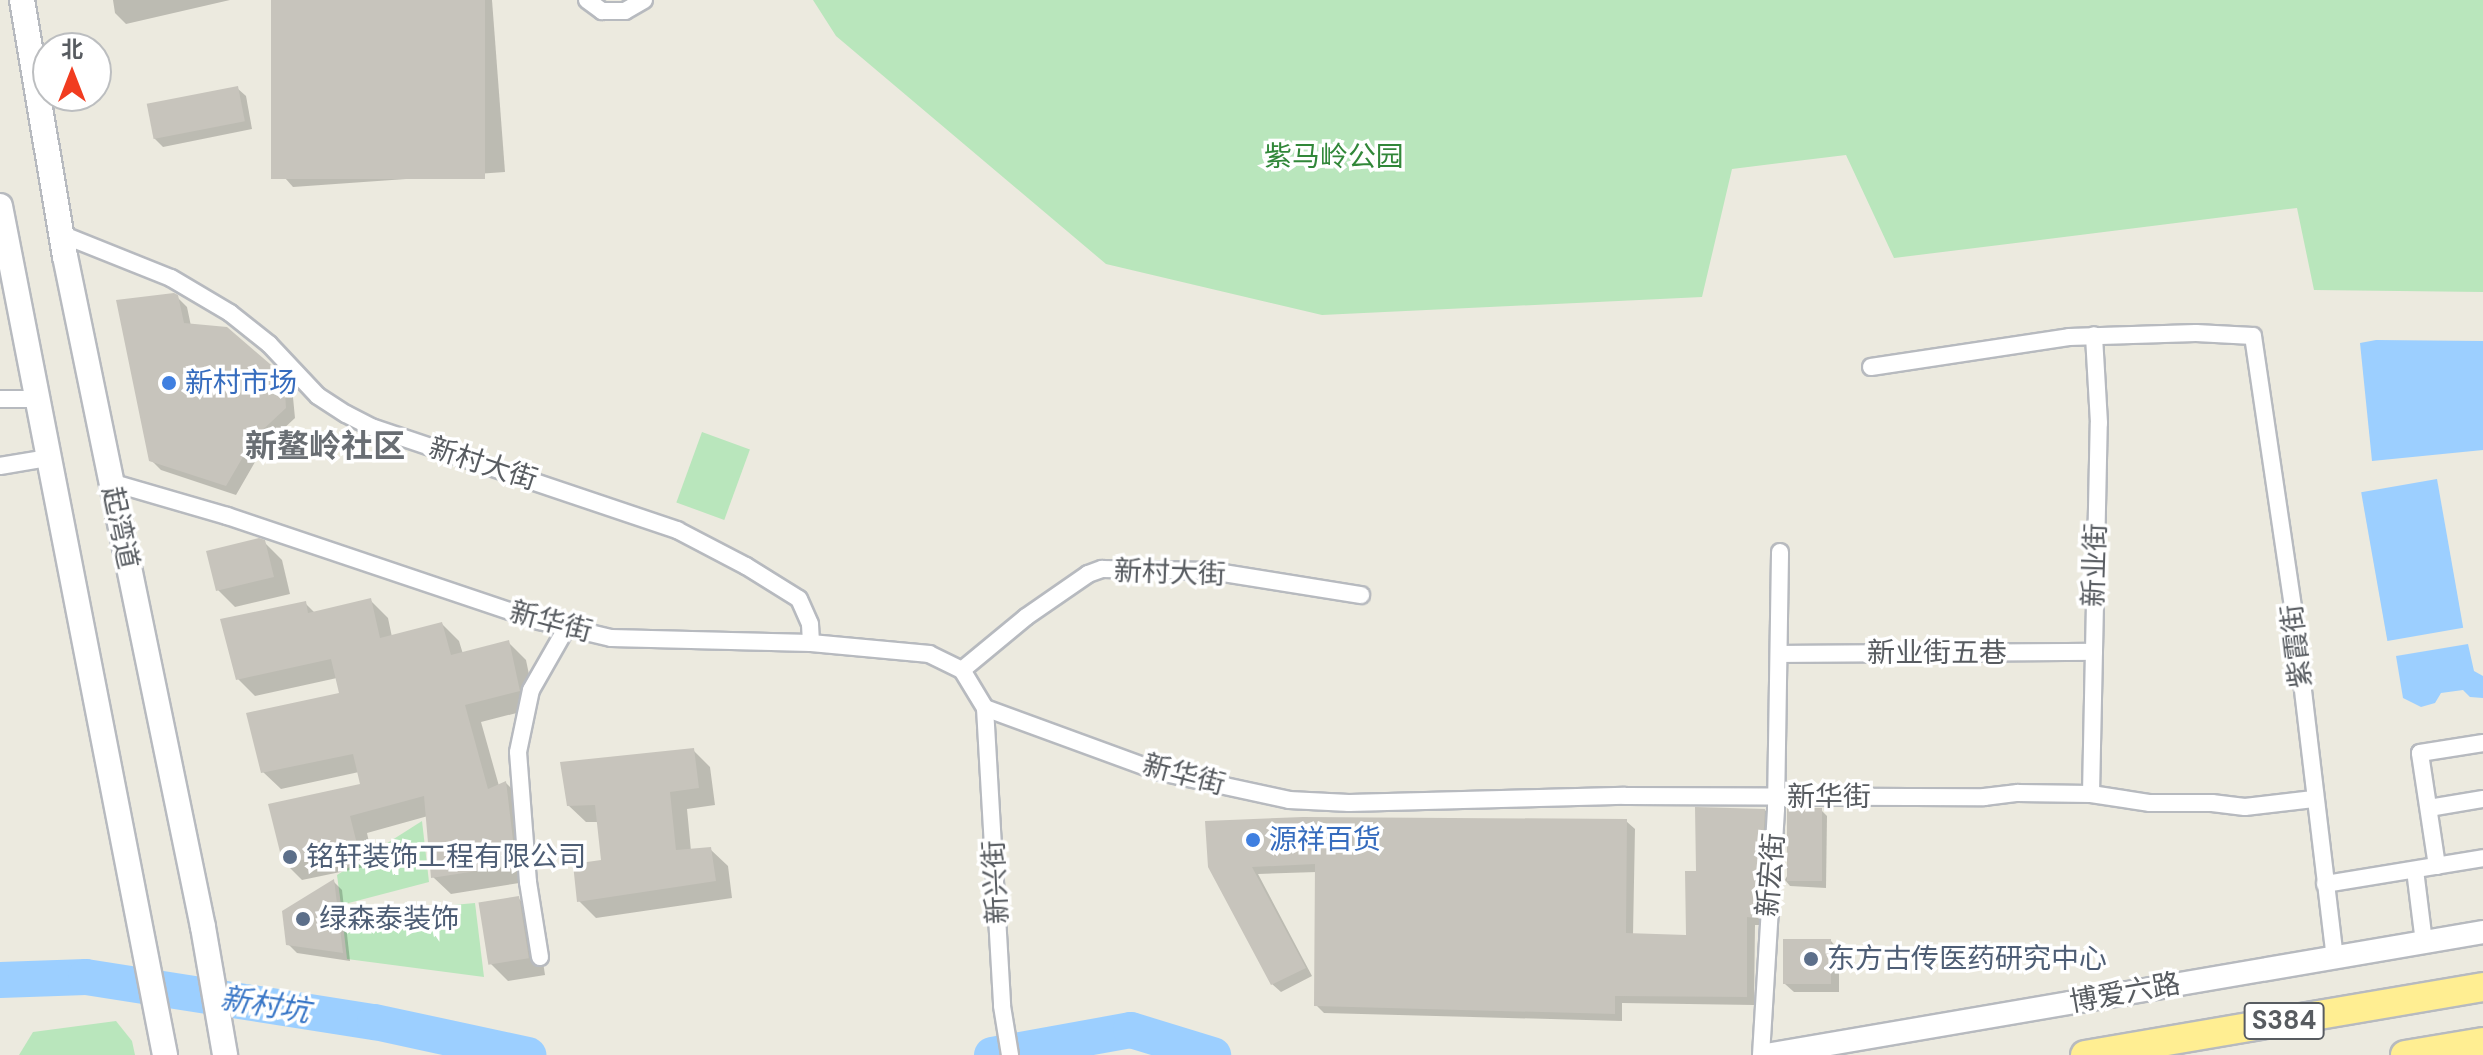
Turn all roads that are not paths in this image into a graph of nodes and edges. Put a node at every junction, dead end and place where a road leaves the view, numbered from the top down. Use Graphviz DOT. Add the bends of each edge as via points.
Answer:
graph roads {
  1 [pos="22,0"];
  2 [pos="587,0"];
  3 [pos="644,0"];
  4 [pos="0,206"];
  5 [pos="61,234"];
  6 [pos="2094,335"];
  7 [pos="1871,367"];
  8 [pos="0,399"];
  9 [pos="36,399"];
  10 [pos="48,458"];
  11 [pos="0,466"];
  12 [pos="110,482"];
  13 [pos="1780,552"];
  14 [pos="1361,595"];
  15 [pos="567,627"];
  16 [pos="811,643"];
  17 [pos="2094,652"];
  18 [pos="1781,654"];
  19 [pos="962,670"];
  20 [pos="985,708"];
  21 [pos="2483,743"];
  22 [pos="2091,794"];
  23 [pos="1777,797"];
  24 [pos="2314,799"];
  25 [pos="2483,799"];
  26 [pos="2429,808"];
  27 [pos="2483,858"];
  28 [pos="2437,866"];
  29 [pos="2415,870"];
  30 [pos="2325,884"];
  31 [pos="2483,932"];
  32 [pos="2424,942"];
  33 [pos="540,957"];
  34 [pos="2335,957"];
  35 [pos="2483,987"];
  36 [pos="2483,1042"];
  37 [pos="165,1055"];
  38 [pos="225,1055"];
  39 [pos="1010,1055"];
  40 [pos="1764,1055"];
  41 [pos="2085,1055"];
  42 [pos="2405,1055"];
  1 -- 5 [label="main road, 起湾道"];
  2 -- 3 [label="street" via="602,11 625,11"];
  4 -- 9 [label="main road, 起湾道"];
  5 -- 12 [label="main road, 起湾道"];
  5 -- 16 [label="street, 新村大街" via="171,278 230,313 269,344 318,396 346,414 677,530 746,566 799,599 810,624"];
  6 -- 7 [label="street"];
  6 -- 17 [label="street, 新业街" via="2099,423"];
  6 -- 24 [label="street, 紫霞街" via="2253,336 2290,585"];
  8 -- 9 [label="street"];
  9 -- 10 [label="main road, 起湾道"];
  10 -- 11 [label="street"];
  10 -- 37 [label="main road, 起湾道"];
  12 -- 15 [label="street, 新华街"];
  12 -- 38 [label="main road, 起湾道"];
  13 -- 18 [label="street, 新宏街"];
  14 -- 19 [label="street, 新村大街" via="1211,571 1102,569 1026,617"];
  15 -- 16 [label="street, 新华街" via="611,638"];
  15 -- 33 [label="street" via="531,690 518,752"];
  16 -- 19 [label="street, 新华街" via="929,654"];
  17 -- 18 [label="street, 新业街五巷"];
  17 -- 22 [label="street, 新业街"];
  18 -- 23 [label="street, 新宏街"];
  19 -- 20 [label="street"];
  20 -- 23 [label="street, 新华街" via="1160,772 1289,800"];
  20 -- 39 [label="street, 新兴街"];
  21 -- 26 [label="street" via="2420,753"];
  22 -- 23 [label="street, 新华街"];
  22 -- 24 [label="street, 新华街" via="2150,803 2245,807"];
  23 -- 40 [label="street, 新宏街"];
  24 -- 30 [label="street, 紫霞街"];
  25 -- 26 [label="street"];
  26 -- 28 [label="street"];
  27 -- 28 [label="street"];
  28 -- 29 [label="street"];
  29 -- 30 [label="street"];
  29 -- 32 [label="street"];
  30 -- 34 [label="street, 紫霞街"];
  31 -- 32 [label="street, 博爱六路"];
  32 -- 34 [label="street, 博爱六路"];
  34 -- 40 [label="street, 博爱六路"];
  35 -- 41 [label="highway, 博爱六路 / S384"];
  36 -- 42 [label="highway"];
}
